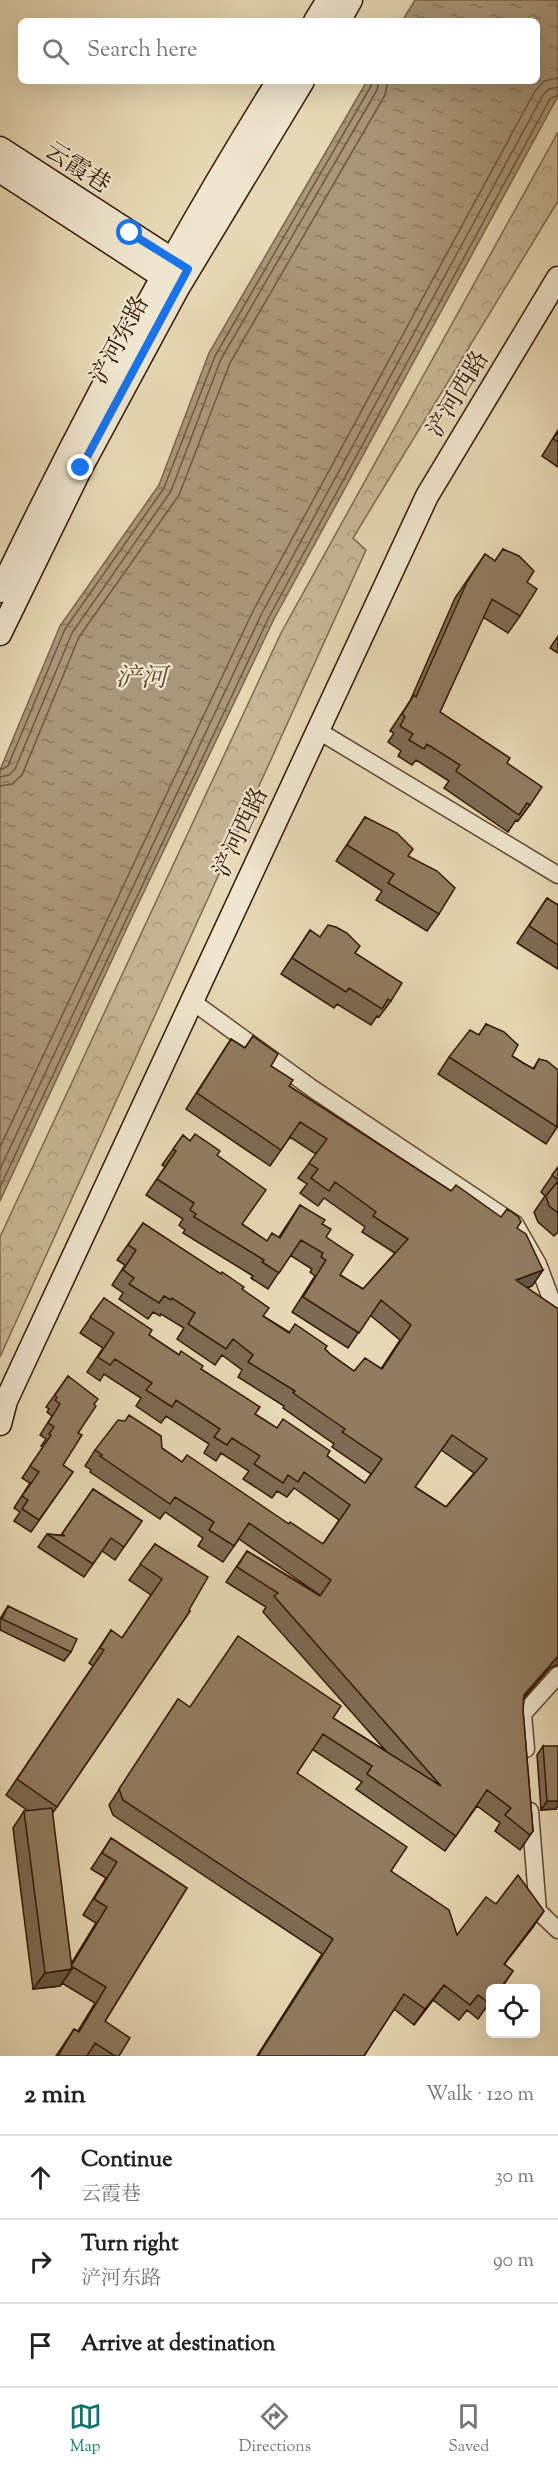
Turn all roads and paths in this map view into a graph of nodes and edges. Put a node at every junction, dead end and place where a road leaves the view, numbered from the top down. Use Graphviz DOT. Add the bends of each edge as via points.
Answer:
graph roads {
  1 [pos="328,0"];
  2 [pos="351,0"];
  3 [pos="317,18"];
  4 [pos="341,18"];
  5 [pos="276,84"];
  6 [pos="301,84"];
  7 [pos="0,148"];
  8 [pos="0,171"];
  9 [pos="175,273"];
  10 [pos="558,278"];
  11 [pos="0,591"];
  12 [pos="0,634"];
  13 [pos="317,730"];
  14 [pos="558,875"];
  15 [pos="193,1002"];
  16 [pos="558,1308"];
  17 [pos="0,1424"];
  18 [pos="558,1675"];
  19 [pos="527,1761"];
  20 [pos="529,1795"];
  21 [pos="558,1930"];
  1 -- 3 [label="street"];
  2 -- 4 [label="street"];
  5 -- 9 [label="street, 浐河东路" via="227,162"];
  6 -- 9 [label="street, 浐河东路"];
  7 -- 9 [label="street, 云霞巷"];
  8 -- 9 [label="street, 云霞巷"];
  9 -- 11 [label="street, 浐河东路" via="137,320"];
  9 -- 12 [label="street, 浐河东路"];
  10 -- 13 [label="street, 浐河西路" via="427,496"];
  13 -- 14 [label="street"];
  13 -- 15 [label="street, 浐河西路"];
  15 -- 16 [label="street" via="313,1089 515,1224"];
  15 -- 17 [label="street, 浐河西路" via="6,1401"];
  18 -- 19 [label="street" via="523,1714"];
  20 -- 21 [label="street" via="538,1911"];
}
